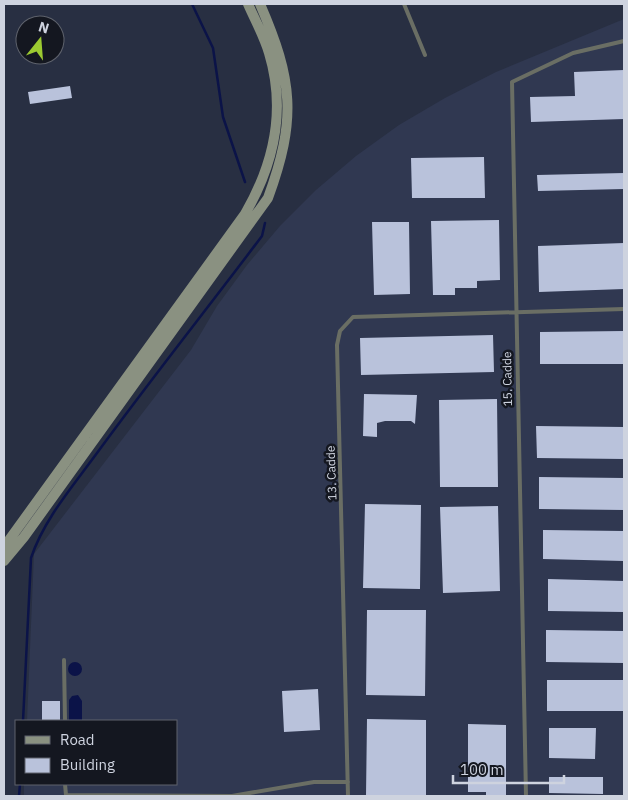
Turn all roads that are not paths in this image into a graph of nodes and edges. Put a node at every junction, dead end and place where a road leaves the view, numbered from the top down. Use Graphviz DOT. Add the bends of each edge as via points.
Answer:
graph roads {
  1 [pos="248,4"];
  2 [pos="260,4"];
  3 [pos="404,4"];
  4 [pos="624,41"];
  5 [pos="424,55"];
  6 [pos="624,309"];
  7 [pos="515,312"];
  8 [pos="4,546"];
  9 [pos="4,561"];
  10 [pos="64,660"];
  11 [pos="65,720"];
  12 [pos="348,782"];
  13 [pos="66,785"];
  14 [pos="348,796"];
  15 [pos="526,796"];
  1 -- 8 [label="street" via="269,52 276,86 277,118 271,156 260,188 245,214"];
  2 -- 9 [label="street" via="278,46 287,88 288,128 268,198"];
  3 -- 5 [label="lane"];
  4 -- 7 [label="lane, 15. Cadde" via="573,53 512,82"];
  6 -- 7 [label="lane, 13. Cadde"];
  7 -- 12 [label="lane, 13. Cadde" via="353,317 338,336"];
  7 -- 15 [label="lane, 15. Cadde"];
  10 -- 11 [label="lane"];
  12 -- 13 [label="lane" via="314,782 232,796 66,795"];
  12 -- 14 [label="lane, 13. Cadde"];
}
